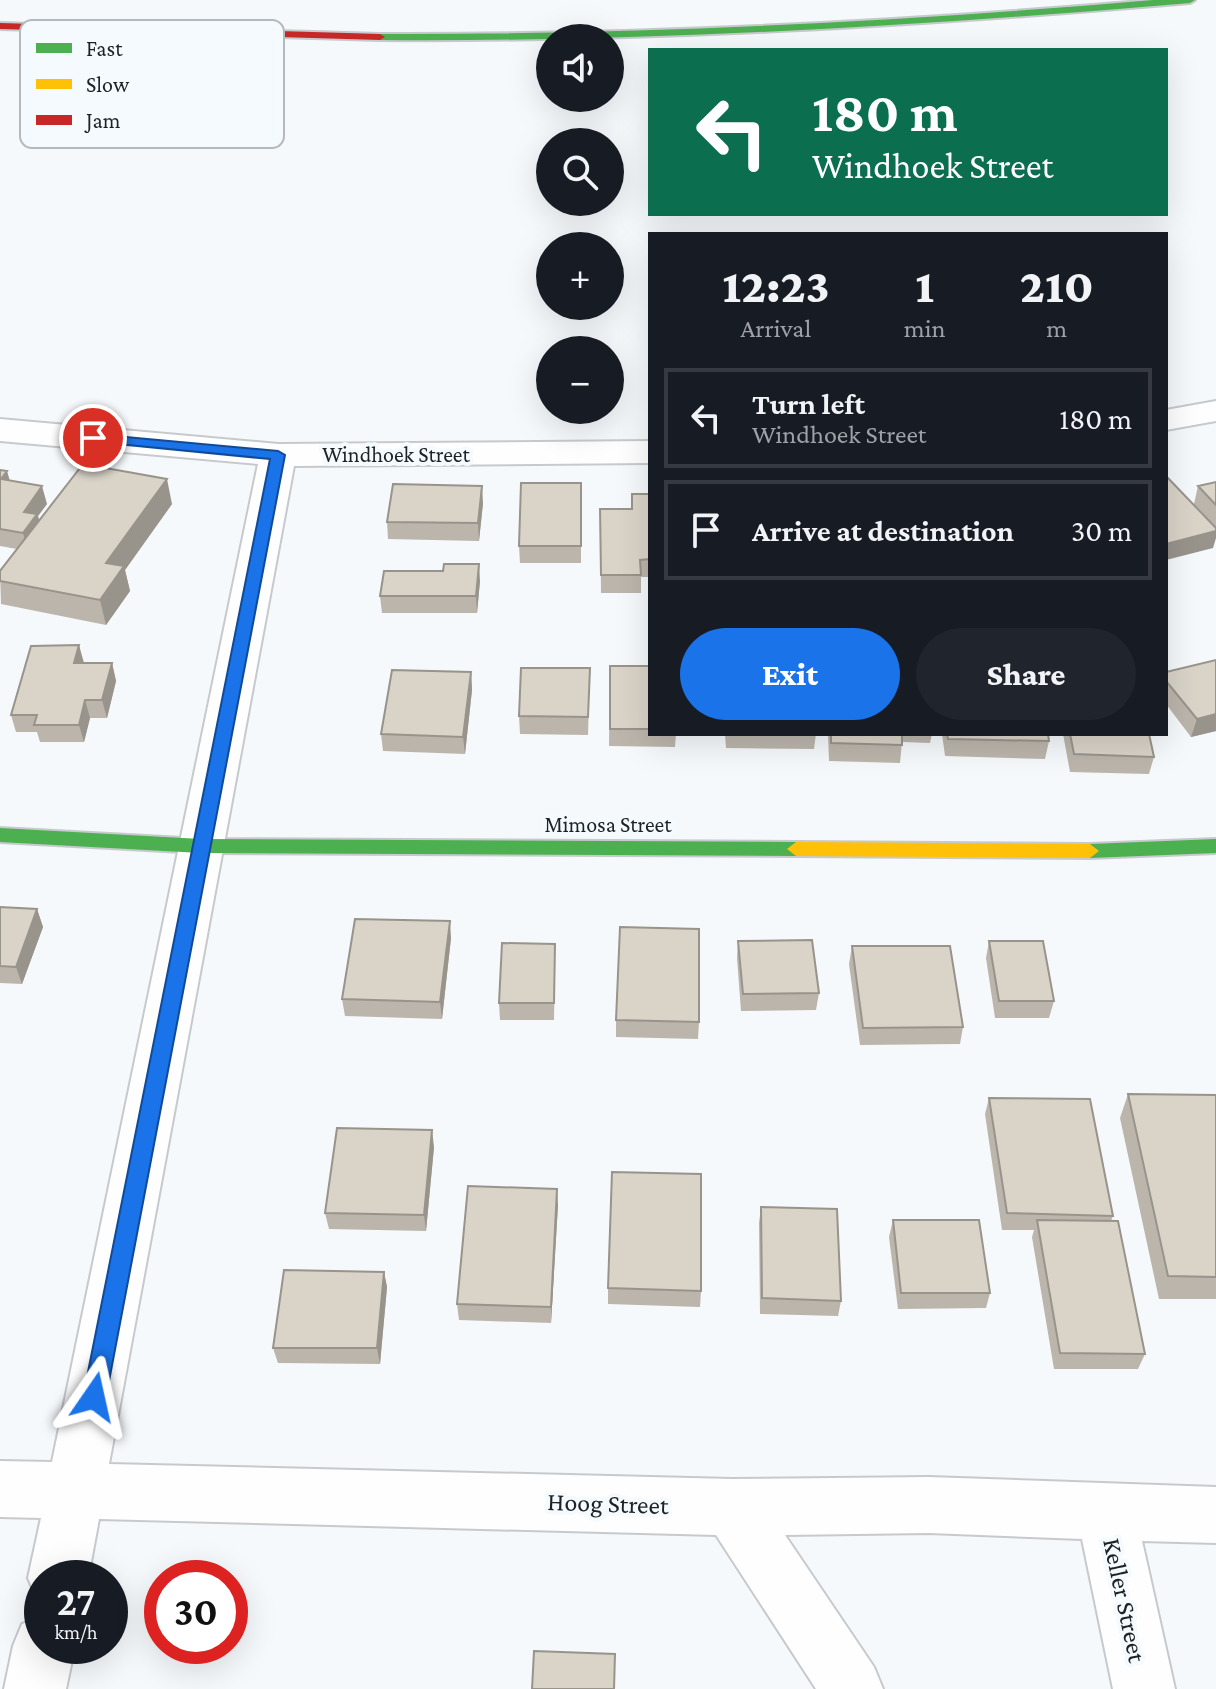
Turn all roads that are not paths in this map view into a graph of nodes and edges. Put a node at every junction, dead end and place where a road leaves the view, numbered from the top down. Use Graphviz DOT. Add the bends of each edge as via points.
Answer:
graph roads {
  1 [pos="1190,0"];
  2 [pos="0,14"];
  3 [pos="183,20"];
  4 [pos="284,22"];
  5 [pos="827,25"];
  6 [pos="0,26"];
  7 [pos="20,26"];
  8 [pos="284,33"];
  9 [pos="1216,411"];
  10 [pos="1168,420"];
  11 [pos="0,430"];
  12 [pos="648,452"];
  13 [pos="278,455"];
  14 [pos="0,835"];
  15 [pos="201,846"];
  16 [pos="1216,846"];
  17 [pos="0,1489"];
  18 [pos="77,1489"];
  19 [pos="732,1507"];
  20 [pos="1106,1512"];
  21 [pos="1216,1515"];
  22 [pos="62,1560"];
  23 [pos="40,1664"];
  24 [pos="35,1689"];
  25 [pos="852,1689"];
  26 [pos="1144,1689"];
  1 -- 5 [label="main road"];
  2 -- 3 [label="main road"];
  4 -- 5 [label="main road"];
  5 -- 8 [label="main road" via="522,38"];
  6 -- 7 [label="main road"];
  9 -- 10 [label="street"];
  11 -- 13 [label="street, Windhoek Street"];
  12 -- 13 [label="street, Windhoek Street"];
  13 -- 15 [label="street"];
  14 -- 15 [label="main road, Mimosa Street"];
  15 -- 16 [label="main road, Mimosa Street" via="1135,851"];
  15 -- 18 [label="street"];
  17 -- 18 [label="street, Hoog Street"];
  18 -- 19 [label="street, Hoog Street"];
  18 -- 22 [label="street"];
  19 -- 20 [label="street, Hoog Street" via="929,1505"];
  19 -- 25 [label="street"];
  20 -- 21 [label="street, Hoog Street"];
  20 -- 26 [label="street, Keller Street"];
  23 -- 24 [label="street"];
}
